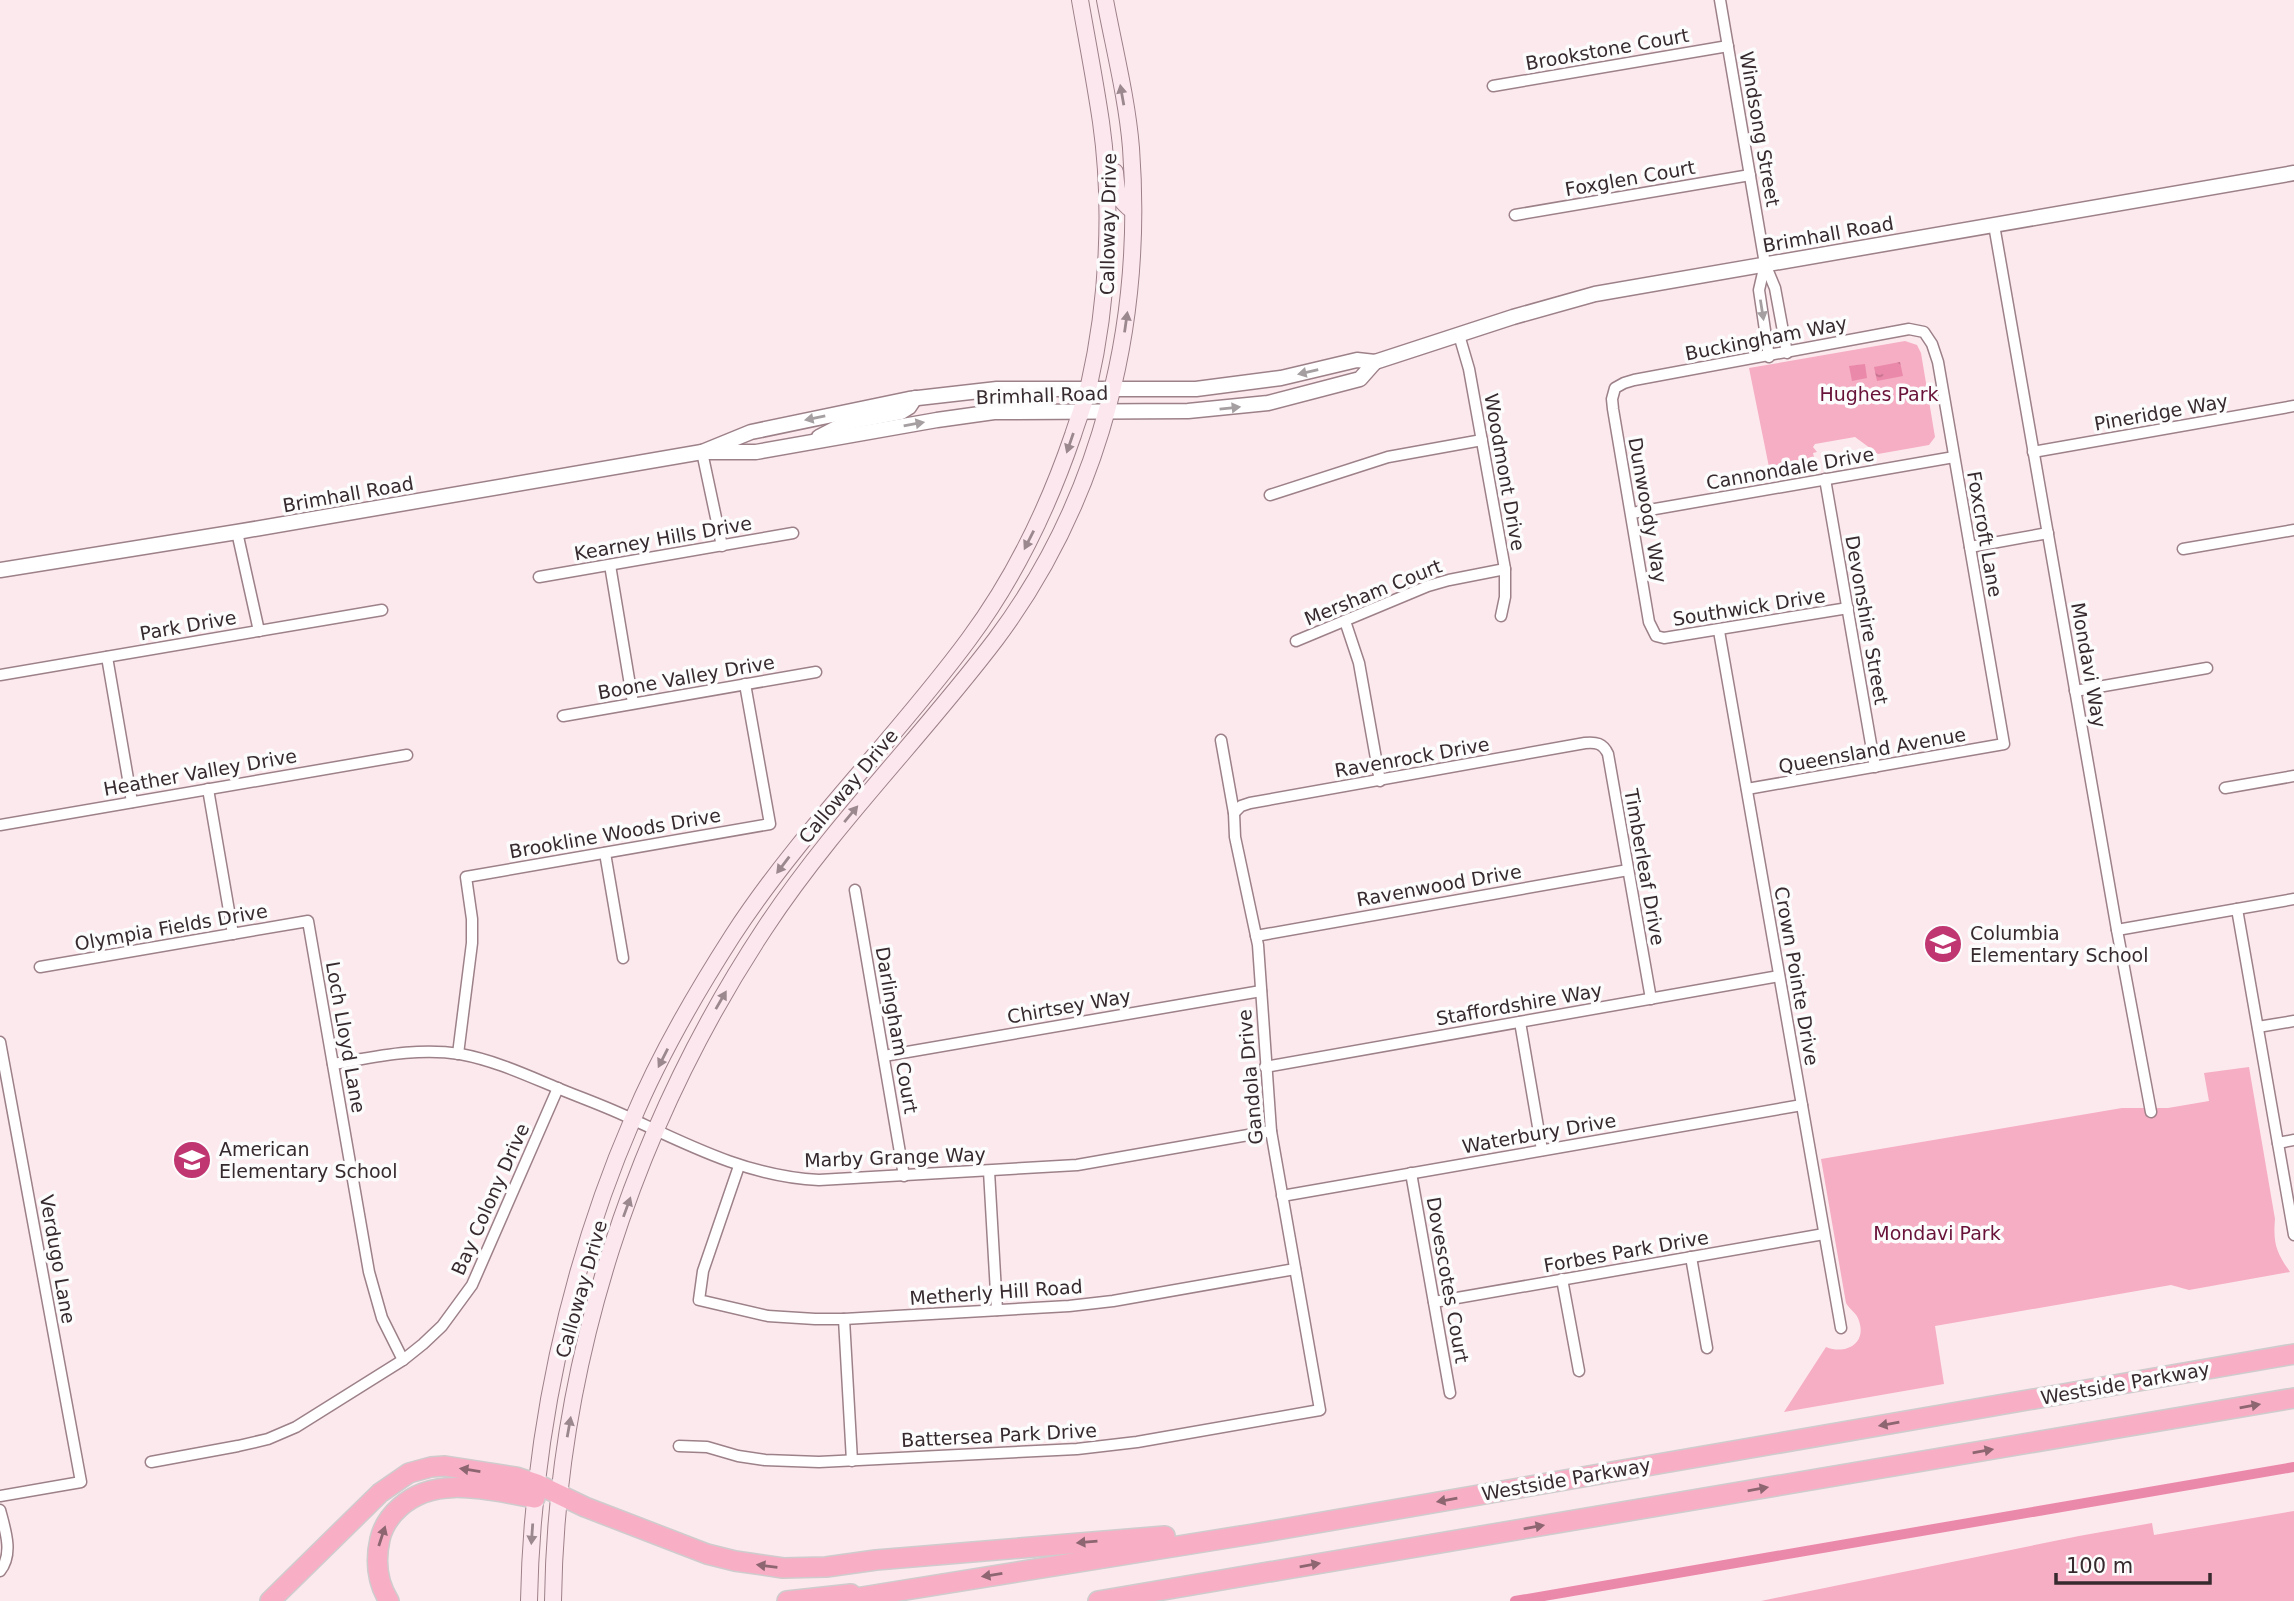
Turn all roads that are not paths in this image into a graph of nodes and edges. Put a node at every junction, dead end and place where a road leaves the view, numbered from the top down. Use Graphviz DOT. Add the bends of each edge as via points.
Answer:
graph roads {
  1 [pos="1080,0"];
  2 [pos="1091,0"];
  3 [pos="1105,0"];
  4 [pos="1720,0"];
  5 [pos="1728,46"];
  6 [pos="1117,64"];
  7 [pos="1493,86"];
  8 [pos="1099,108"];
  9 [pos="2294,173"];
  10 [pos="1750,175"];
  11 [pos="1133,211"];
  12 [pos="1515,215"];
  13 [pos="1994,225"];
  14 [pos="1766,264"];
  15 [pos="1924,332"];
  16 [pos="1459,335"];
  17 [pos="1787,353"];
  18 [pos="1769,356"];
  19 [pos="1375,362"];
  20 [pos="1088,388"];
  21 [pos="1615,388"];
  22 [pos="1114,389"];
  23 [pos="915,398"];
  24 [pos="2294,406"];
  25 [pos="1107,412"];
  26 [pos="1080,413"];
  27 [pos="1482,440"];
  28 [pos="809,443"];
  29 [pos="702,452"];
  30 [pos="2034,452"];
  31 [pos="1954,457"];
  32 [pos="1825,479"];
  33 [pos="1270,495"];
  34 [pos="1632,513"];
  35 [pos="2294,530"];
  36 [pos="237,532"];
  37 [pos="793,533"];
  38 [pos="2048,533"];
  39 [pos="722,545"];
  40 [pos="1970,547"];
  41 [pos="2183,549"];
  42 [pos="610,565"];
  43 [pos="0,569"];
  44 [pos="1505,569"];
  45 [pos="540,577"];
  46 [pos="1007,581"];
  47 [pos="1848,608"];
  48 [pos="382,610"];
  49 [pos="1501,616"];
  50 [pos="1345,621"];
  51 [pos="259,631"];
  52 [pos="1719,631"];
  53 [pos="1656,636"];
  54 [pos="1296,641"];
  55 [pos="107,657"];
  56 [pos="948,667"];
  57 [pos="2207,668"];
  58 [pos="816,672"];
  59 [pos="0,676"];
  60 [pos="961,683"];
  61 [pos="746,684"];
  62 [pos="2075,691"];
  63 [pos="634,704"];
  64 [pos="563,716"];
  65 [pos="1221,740"];
  66 [pos="911,743"];
  67 [pos="1600,744"];
  68 [pos="2004,744"];
  69 [pos="407,755"];
  70 [pos="1875,767"];
  71 [pos="2294,776"];
  72 [pos="1380,781"];
  73 [pos="2225,788"];
  74 [pos="208,789"];
  75 [pos="1747,789"];
  76 [pos="132,802"];
  77 [pos="1234,813"];
  78 [pos="0,825"];
  79 [pos="604,853"];
  80 [pos="1628,870"];
  81 [pos="855,890"];
  82 [pos="2294,899"];
  83 [pos="2237,909"];
  84 [pos="308,921"];
  85 [pos="2117,930"];
  86 [pos="233,934"];
  87 [pos="1256,936"];
  88 [pos="623,958"];
  89 [pos="40,967"];
  90 [pos="1779,976"];
  91 [pos="1261,991"];
  92 [pos="1651,999"];
  93 [pos="2294,1021"];
  94 [pos="1520,1022"];
  95 [pos="2258,1027"];
  96 [pos="0,1042"];
  97 [pos="458,1054"];
  98 [pos="884,1056"];
  99 [pos="333,1064"];
  100 [pos="1265,1067"];
  101 [pos="558,1088"];
  102 [pos="1802,1105"];
  103 [pos="2151,1112"];
  104 [pos="632,1119"];
  105 [pos="657,1131"];
  106 [pos="1271,1131"];
  107 [pos="2294,1140"];
  108 [pos="2278,1143"];
  109 [pos="1542,1150"];
  110 [pos="739,1166"];
  111 [pos="989,1171"];
  112 [pos="1411,1173"];
  113 [pos="904,1175"];
  114 [pos="1282,1196"];
  115 [pos="1825,1234"];
  116 [pos="2294,1235"];
  117 [pos="1691,1257"];
  118 [pos="1295,1269"];
  119 [pos="1562,1279"];
  120 [pos="1434,1302"];
  121 [pos="997,1310"];
  122 [pos="844,1318"];
  123 [pos="1841,1328"];
  124 [pos="1707,1348"];
  125 [pos="2294,1354"];
  126 [pos="403,1360"];
  127 [pos="1578,1371"];
  128 [pos="1450,1394"];
  129 [pos="2294,1398"];
  130 [pos="1320,1410"];
  131 [pos="679,1446"];
  132 [pos="852,1461"];
  133 [pos="151,1462"];
  134 [pos="536,1491"];
  135 [pos="559,1494"];
  136 [pos="0,1496"];
  137 [pos="0,1510"];
  138 [pos="1253,1534"];
  139 [pos="2,1569"];
  140 [pos="1272,1572"];
  141 [pos="918,1587"];
  142 [pos="270,1601"];
  143 [pos="389,1601"];
  144 [pos="529,1601"];
  145 [pos="553,1601"];
  146 [pos="787,1601"];
  147 [pos="837,1601"];
  148 [pos="1098,1601"];
  149 [pos="1171,1601"];
  1 -- 8 [label="main road, Calloway Drive"];
  2 -- 6 [label="main road" via="1097,41"];
  3 -- 6 [label="main road, Calloway Drive"];
  4 -- 5 [label="street, Windsong Street"];
  5 -- 7 [label="street, Brookstone Court"];
  5 -- 10 [label="street, Windsong Street"];
  11 -- 6 [label="main road, Calloway Drive, one-way" via="1130,143"];
  8 -- 11 [label="main road" via="1110,119 1117,194"];
  8 -- 20 [label="main road, Calloway Drive" via="1107,221 1103,294"];
  9 -- 13 [label="street, Brimhall Road"];
  10 -- 12 [label="street, Foxglen Court"];
  10 -- 14 [label="street, Windsong Street"];
  22 -- 11 [label="main road, Calloway Drive, one-way" via="1130,291"];
  13 -- 14 [label="street, Brimhall Road"];
  13 -- 30 [label="street, Mondavi Way"];
  14 -- 16 [label="street, Brimhall Road" via="1571,300"];
  14 -- 17 [label="street, Windsong Street"];
  14 -- 18 [label="street, Windsong Street, one-way" via="1759,290"];
  15 -- 17 [label="street, Buckingham Way" via="1893,331"];
  15 -- 31 [label="street, Foxcroft Lane" via="1938,362"];
  16 -- 19 [label="street, Brimhall Road"];
  16 -- 27 [label="street, Woodmont Drive"];
  17 -- 18 [label="street, Buckingham Way"];
  18 -- 21 [label="street, Buckingham Way" via="1634,380"];
  19 -- 22 [label="street, Brimhall Road, one-way" via="1357,360 1235,385"];
  25 -- 19 [label="street, Brimhall Road, one-way" via="1188,411 1268,403 1360,379"];
  20 -- 22 [label="street, Brimhall Road"];
  20 -- 23 [label="street, Brimhall Road" via="997,389"];
  20 -- 26 [label="main road, Calloway Drive"];
  21 -- 34 [label="street, Dunwoody Way" via="1613,409"];
  22 -- 25 [label="main road, Calloway Drive"];
  23 -- 28 [label="street" via="901,412 848,422"];
  23 -- 29 [label="street, Brimhall Road, one-way" via="751,432"];
  24 -- 30 [label="street, Pineridge Way"];
  25 -- 26 [label="street, Brimhall Road"];
  25 -- 60 [label="main road, Calloway Drive" via="1082,486 1045,563"];
  28 -- 26 [label="street, Brimhall Road, one-way" via="994,412"];
  26 -- 46 [label="main road, Calloway Drive, one-way" via="1049,497"];
  27 -- 33 [label="street" via="1388,457"];
  27 -- 44 [label="street, Woodmont Drive"];
  28 -- 29 [label="street, Brimhall Road" via="756,452"];
  29 -- 36 [label="street, Brimhall Road"];
  29 -- 39 [label="street"];
  30 -- 38 [label="street, Mondavi Way"];
  31 -- 32 [label="street, Cannondale Drive"];
  31 -- 40 [label="street, Foxcroft Lane"];
  32 -- 34 [label="street, Cannondale Drive"];
  32 -- 47 [label="street, Devonshire Street"];
  34 -- 53 [label="street, Dunwoody Way" via="1649,622"];
  35 -- 41 [label="street"];
  36 -- 43 [label="street, Brimhall Road"];
  36 -- 51 [label="street"];
  37 -- 39 [label="street, Kearney Hills Drive"];
  38 -- 40 [label="street"];
  38 -- 62 [label="street, Mondavi Way"];
  39 -- 42 [label="street, Kearney Hills Drive"];
  40 -- 68 [label="street, Foxcroft Lane"];
  42 -- 45 [label="street, Kearney Hills Drive"];
  42 -- 63 [label="street"];
  44 -- 49 [label="street, Woodmont Drive"];
  44 -- 50 [label="street, Mersham Court" via="1428,586"];
  46 -- 56 [label="main road, Calloway Drive"];
  46 -- 60 [label="main road" via="1007,600 965,663"];
  47 -- 52 [label="street, Southwick Drive"];
  47 -- 70 [label="street, Devonshire Street"];
  48 -- 51 [label="street, Park Drive"];
  50 -- 54 [label="street, Mersham Court"];
  50 -- 72 [label="street" via="1359,663"];
  51 -- 55 [label="street, Park Drive"];
  52 -- 53 [label="street, Southwick Drive"];
  52 -- 75 [label="street, Crown Pointe Drive"];
  55 -- 59 [label="street, Park Drive"];
  55 -- 76 [label="street"];
  56 -- 66 [label="main road" via="943,686 912,726"];
  56 -- 104 [label="main road, Calloway Drive, one-way" via="755,904 680,1025"];
  57 -- 62 [label="street"];
  58 -- 61 [label="street, Boone Valley Drive"];
  60 -- 66 [label="main road, Calloway Drive"];
  61 -- 63 [label="street, Boone Valley Drive"];
  61 -- 79 [label="street, Brookline Woods Drive" via="769,824"];
  62 -- 85 [label="street, Mondavi Way"];
  63 -- 64 [label="street, Boone Valley Drive"];
  65 -- 77 [label="street, Gandola Drive"];
  105 -- 66 [label="main road, Calloway Drive, one-way" via="708,1022 765,928 816,857"];
  67 -- 72 [label="street, Ravenrock Drive"];
  67 -- 80 [label="street, Timberleaf Drive" via="1608,754"];
  68 -- 70 [label="street, Queensland Avenue"];
  69 -- 74 [label="street, Heather Valley Drive"];
  70 -- 75 [label="street, Queensland Avenue"];
  71 -- 73 [label="street"];
  72 -- 77 [label="street, Ravenrock Drive" via="1251,803"];
  74 -- 76 [label="street, Heather Valley Drive"];
  74 -- 86 [label="street"];
  75 -- 90 [label="street, Crown Pointe Drive"];
  76 -- 78 [label="street, Heather Valley Drive"];
  77 -- 87 [label="street, Gandola Drive"];
  79 -- 88 [label="street"];
  79 -- 97 [label="street, Brookline Woods Drive" via="466,877 472,943"];
  80 -- 87 [label="street, Ravenwood Drive"];
  80 -- 92 [label="street, Timberleaf Drive"];
  81 -- 98 [label="street, Darlingham Court"];
  82 -- 83 [label="street"];
  83 -- 85 [label="street"];
  83 -- 95 [label="street"];
  84 -- 86 [label="street, Olympia Fields Drive"];
  84 -- 99 [label="street, Loch Lloyd Lane"];
  85 -- 103 [label="street, Mondavi Way"];
  86 -- 89 [label="street, Olympia Fields Drive"];
  87 -- 91 [label="street, Gandola Drive"];
  90 -- 92 [label="street, Staffordshire Way"];
  90 -- 102 [label="street, Crown Pointe Drive"];
  91 -- 98 [label="street, Chirtsey Way"];
  91 -- 100 [label="street, Gandola Drive"];
  92 -- 94 [label="street, Staffordshire Way"];
  93 -- 95 [label="street"];
  94 -- 100 [label="street, Staffordshire Way"];
  94 -- 109 [label="street"];
  95 -- 108 [label="street"];
  96 -- 136 [label="street, Verdugo Lane" via="81,1482"];
  97 -- 99 [label="street, Marby Grange Way" via="410,1052"];
  97 -- 101 [label="street, Marby Grange Way" via="488,1060"];
  98 -- 113 [label="street, Darlingham Court"];
  99 -- 126 [label="street, Loch Lloyd Lane" via="374,1295"];
  100 -- 106 [label="street, Gandola Drive"];
  101 -- 104 [label="street, Marby Grange Way"];
  101 -- 126 [label="street, Bay Colony Drive" via="472,1285 442,1326"];
  102 -- 109 [label="street, Waterbury Drive"];
  102 -- 115 [label="street, Crown Pointe Drive"];
  104 -- 105 [label="street, Marby Grange Way"];
  104 -- 134 [label="main road, Calloway Drive" via="592,1226 575,1289 550,1397"];
  105 -- 110 [label="street, Marby Grange Way"];
  135 -- 105 [label="main road, Calloway Drive, one-way" via="593,1307"];
  106 -- 111 [label="street, Marby Grange Way" via="1077,1165"];
  106 -- 114 [label="street, Gandola Drive"];
  107 -- 108 [label="street"];
  108 -- 116 [label="street"];
  109 -- 112 [label="street, Waterbury Drive"];
  110 -- 113 [label="street, Marby Grange Way" via="799,1179"];
  110 -- 122 [label="street, Metherly Hill Road" via="711,1246 699,1300 768,1316"];
  111 -- 113 [label="street, Marby Grange Way"];
  111 -- 121 [label="street"];
  112 -- 114 [label="street, Waterbury Drive"];
  112 -- 120 [label="street, Dovescotes Court"];
  114 -- 118 [label="street, Gandola Drive"];
  115 -- 117 [label="street, Forbes Park Drive"];
  115 -- 123 [label="street, Crown Pointe Drive"];
  117 -- 119 [label="street, Forbes Park Drive"];
  117 -- 124 [label="street"];
  118 -- 121 [label="street, Metherly Hill Road" via="1113,1301"];
  118 -- 130 [label="street, Gandola Drive"];
  119 -- 120 [label="street, Forbes Park Drive"];
  119 -- 127 [label="street"];
  120 -- 128 [label="street, Dovescotes Court"];
  121 -- 122 [label="street, Metherly Hill Road"];
  122 -- 132 [label="street"];
  125 -- 138 [label="highway, Westside Parkway, one-way"];
  126 -- 133 [label="street, Bay Colony Drive" via="323,1412 277,1435"];
  140 -- 129 [label="highway, one-way"];
  130 -- 132 [label="street, Battersea Park Drive" via="1107,1447"];
  131 -- 132 [label="street, Battersea Park Drive" via="707,1447 765,1460"];
  134 -- 135 [label="highway"];
  134 -- 142 [label="highway, one-way" via="516,1477 446,1466 409,1473 380,1493"];
  143 -- 134 [label="highway, one-way" via="379,1579 379,1547 388,1520 407,1500 444,1487"];
  134 -- 144 [label="main road, Calloway Drive, one-way"];
  138 -- 135 [label="highway, one-way" via="1180,1535 783,1568 708,1554"];
  135 -- 145 [label="main road, Calloway Drive"];
  137 -- 139 [label="street" via="8,1551"];
  138 -- 141 [label="highway, Westside Parkway, one-way"];
  140 -- 148 [label="highway"];
  140 -- 149 [label="highway"];
  141 -- 146 [label="highway"];
  141 -- 147 [label="highway, Westside Parkway"];
}
